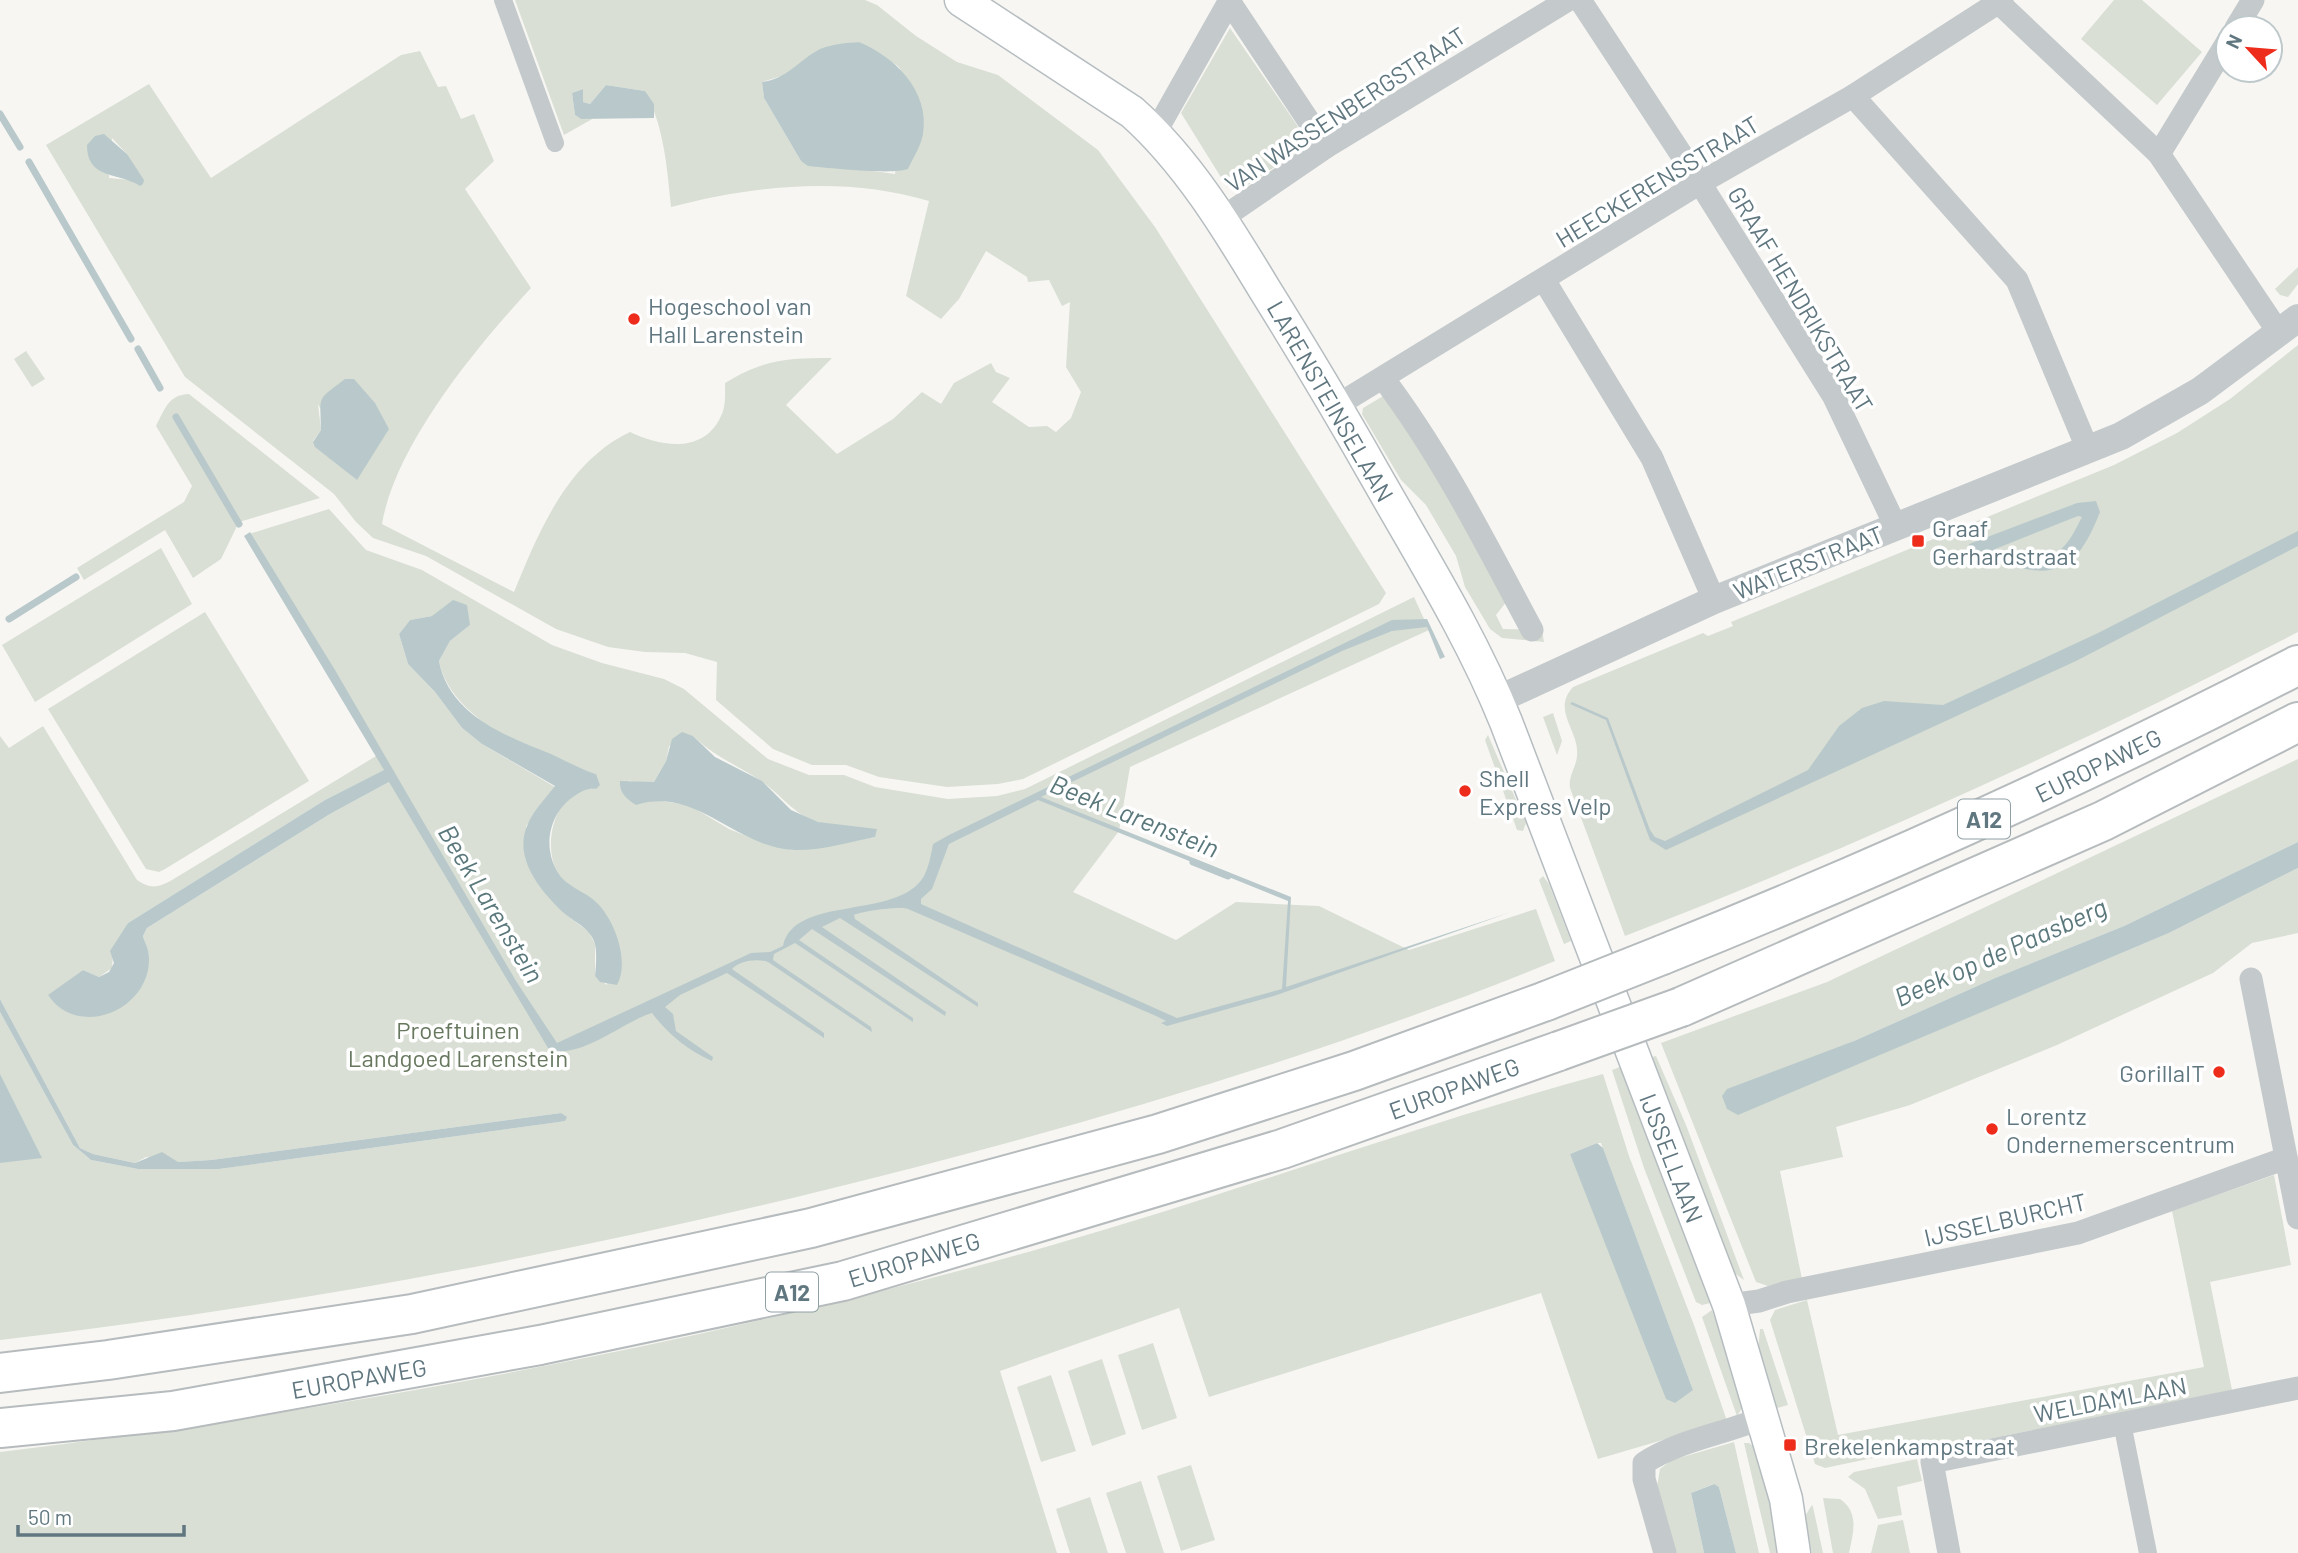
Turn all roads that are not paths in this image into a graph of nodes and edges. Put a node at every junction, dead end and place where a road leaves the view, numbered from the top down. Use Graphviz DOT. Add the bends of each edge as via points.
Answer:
graph roads {
  1 [pos="503,0"];
  2 [pos="961,0"];
  3 [pos="1229,0"];
  4 [pos="1568,0"];
  5 [pos="1580,0"];
  6 [pos="2001,2"];
  7 [pos="2214,64"];
  8 [pos="1853,96"];
  9 [pos="1155,132"];
  10 [pos="555,143"];
  11 [pos="1326,147"];
  12 [pos="2160,154"];
  13 [pos="1700,183"];
  14 [pos="1221,219"];
  15 [pos="1544,280"];
  16 [pos="2288,326"];
  17 [pos="1383,378"];
  18 [pos="1336,406"];
  19 [pos="2088,450"];
  20 [pos="1896,527"];
  21 [pos="1714,600"];
  22 [pos="1532,630"];
  23 [pos="2298,665"];
  24 [pos="1497,699"];
  25 [pos="2298,722"];
  26 [pos="1573,901"];
  27 [pos="2251,979"];
  28 [pos="2286,1158"];
  29 [pos="2298,1218"];
  30 [pos="1729,1305"];
  31 [pos="0,1373"];
  32 [pos="2298,1388"];
  33 [pos="1764,1417"];
  34 [pos="2122,1423"];
  35 [pos="0,1428"];
  36 [pos="1665,1553"];
  37 [pos="1794,1553"];
  38 [pos="1950,1553"];
  39 [pos="2148,1553"];
  1 -- 10 [label="street"];
  2 -- 9 [label="main road, LARENSTEINSELAAN" via="1132,112"];
  3 -- 9 [label="street"];
  3 -- 11 [label="street"];
  4 -- 11 [label="street, VAN WASSENBERGSTRAAT"];
  5 -- 13 [label="street, GRAAF HENDRIKSTRAAT"];
  6 -- 8 [label="street, HEECKERENSSTRAAT"];
  6 -- 12 [label="street"];
  7 -- 12 [label="street"];
  8 -- 13 [label="street, HEECKERENSSTRAAT"];
  8 -- 19 [label="street" via="2017,280"];
  9 -- 14 [label="main road, LARENSTEINSELAAN"];
  11 -- 14 [label="street, VAN WASSENBERGSTRAAT"];
  12 -- 16 [label="street"];
  13 -- 15 [label="street, HEECKERENSSTRAAT"];
  13 -- 20 [label="street, GRAAF HENDRIKSTRAAT" via="1834,397"];
  14 -- 18 [label="main road, LARENSTEINSELAAN"];
  15 -- 17 [label="street, HEECKERENSSTRAAT"];
  15 -- 21 [label="street" via="1652,458"];
  16 -- 19 [label="street, WATERSTRAAT" via="2200,391"];
  17 -- 18 [label="street, HEECKERENSSTRAAT"];
  17 -- 22 [label="street" via="1467,508"];
  18 -- 24 [label="main road, LARENSTEINSELAAN"];
  19 -- 20 [label="street, WATERSTRAAT"];
  20 -- 21 [label="street, WATERSTRAAT"];
  21 -- 24 [label="street, WATERSTRAAT"];
  23 -- 31 [label="highway, EUROPAWEG / A12, bridge" via="2024,801 1840,884 1546,1001 1158,1135 811,1228 412,1314"];
  24 -- 26 [label="main road, LARENSTEINSELAAN"];
  25 -- 35 [label="highway, EUROPAWEG / A12, bridge" via="2104,821 1681,1007 1282,1149 843,1281 540,1345 173,1411"];
  26 -- 30 [label="main road, IJSSELLAAN"];
  27 -- 28 [label="street"];
  28 -- 29 [label="street"];
  28 -- 30 [label="street, IJSSELBURCHT" via="2078,1233"];
  30 -- 33 [label="main road, IJSSELLAAN"];
  32 -- 34 [label="street, WELDAMLAAN"];
  33 -- 36 [label="street" via="1660,1452 1644,1463 1644,1479"];
  33 -- 37 [label="main road, IJSSELLAAN" via="1786,1499"];
  34 -- 38 [label="street, WELDAMLAAN" via="1932,1462"];
  34 -- 39 [label="street"];
}
